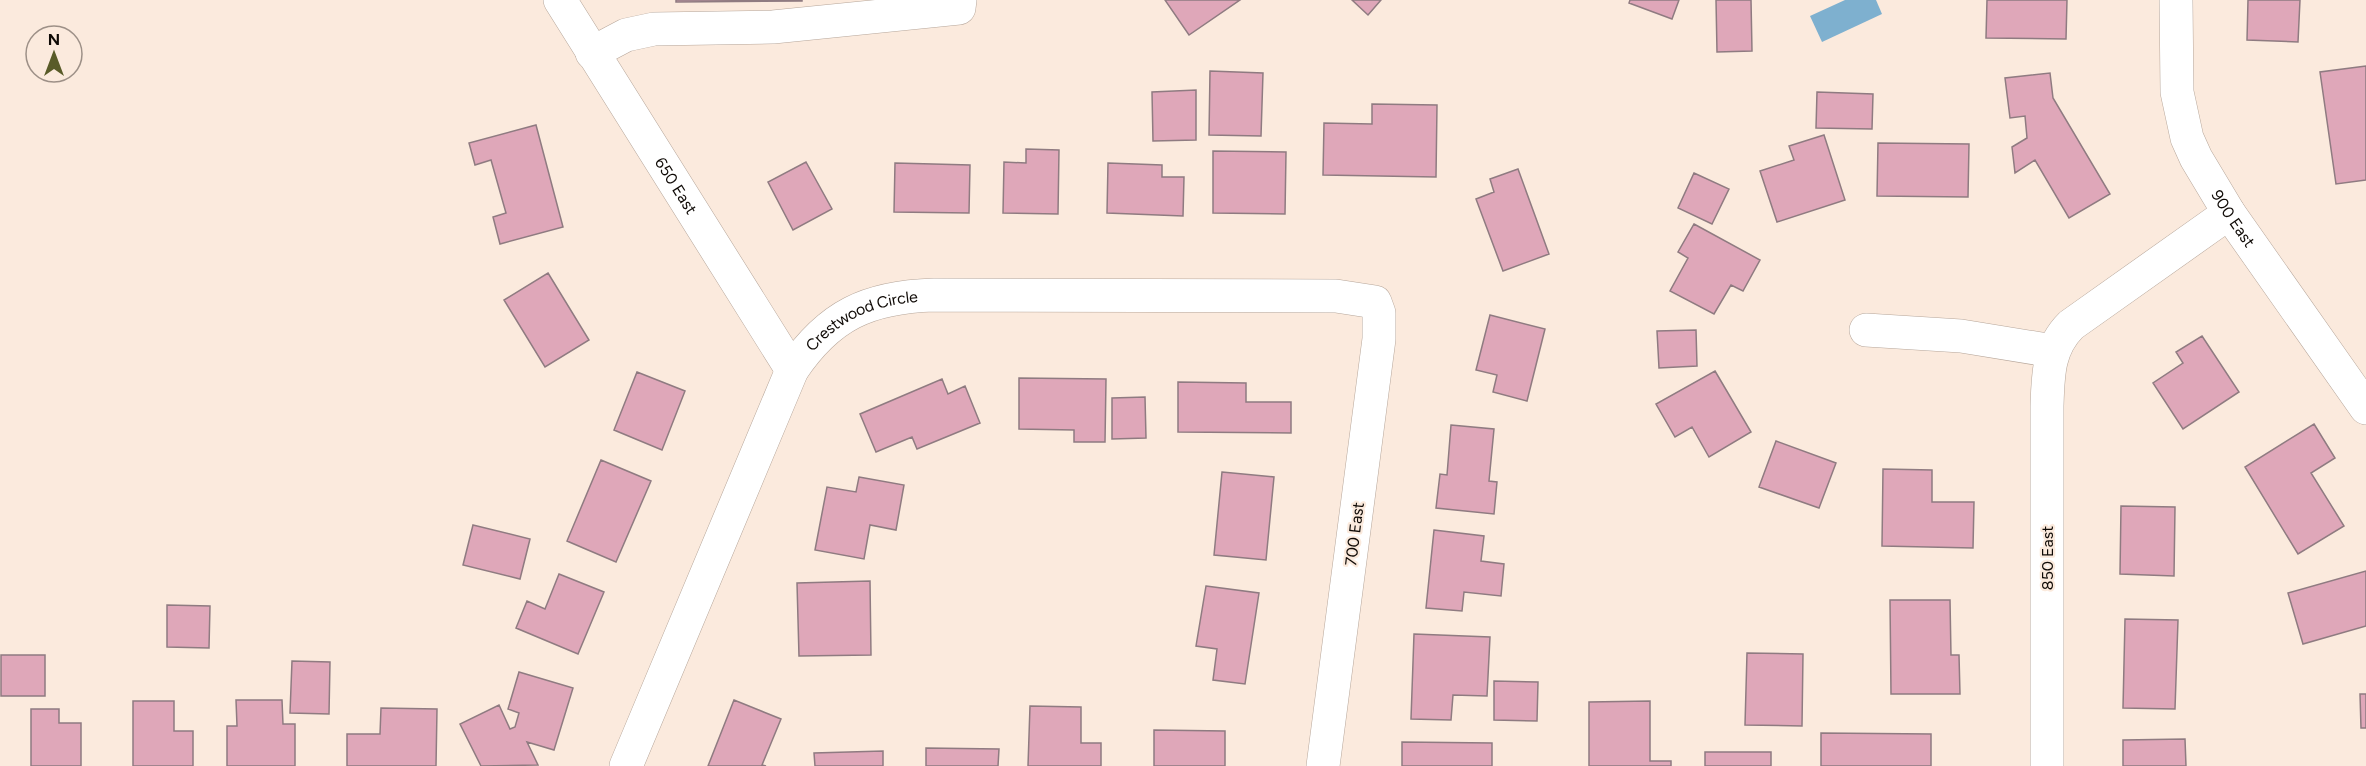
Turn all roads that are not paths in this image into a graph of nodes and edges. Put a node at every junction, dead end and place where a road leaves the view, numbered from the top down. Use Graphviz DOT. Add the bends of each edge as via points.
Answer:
graph roads {
  1 [pos="560,0"];
  2 [pos="960,0"];
  3 [pos="2176,0"];
  4 [pos="592,53"];
  5 [pos="2229,213"];
  6 [pos="1375,302"];
  7 [pos="1866,330"];
  8 [pos="2053,351"];
  9 [pos="792,370"];
  10 [pos="2366,408"];
  11 [pos="626,766"];
  12 [pos="1323,766"];
  13 [pos="2047,766"];
  1 -- 4 [label="street, 650 East"];
  2 -- 4 [label="street" via="959,8 785,26 654,29 626,35"];
  3 -- 5 [label="street, 900 East" via="2181,115 2196,158"];
  4 -- 9 [label="street, 650 East"];
  5 -- 8 [label="street, 850 East" via="2071,325"];
  5 -- 10 [label="street, 900 East"];
  6 -- 9 [label="street, Crestwood Circle" via="1336,296 903,296 847,314 825,329"];
  6 -- 12 [label="street, 700 East" via="1379,339"];
  7 -- 8 [label="street" via="1961,336"];
  8 -- 13 [label="street, 850 East" via="2047,406"];
  9 -- 11 [label="street, Crestwood Circle"];
}
